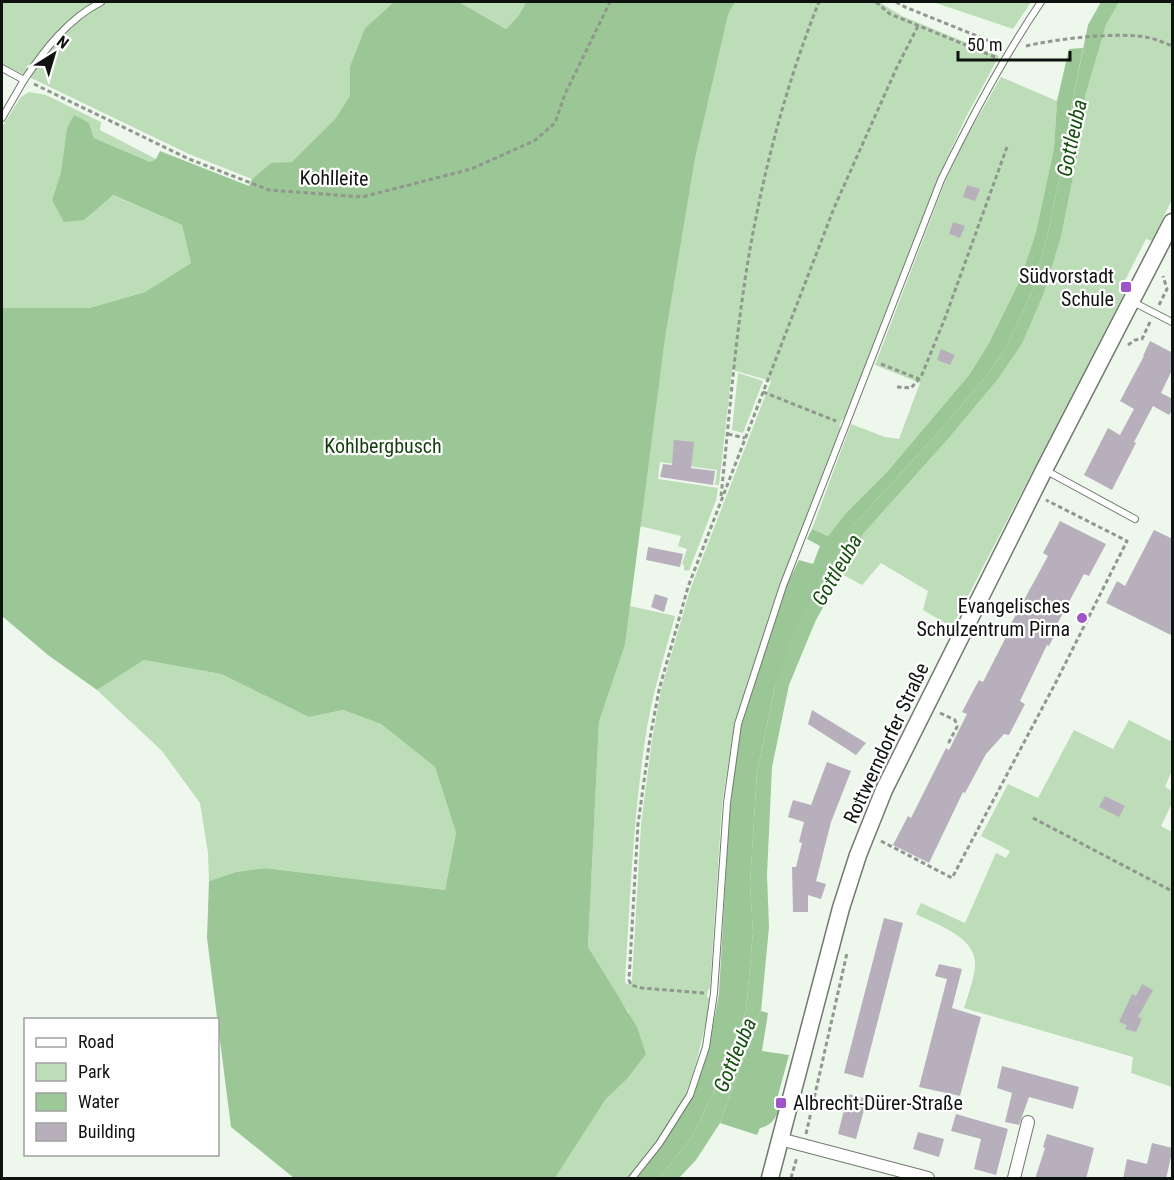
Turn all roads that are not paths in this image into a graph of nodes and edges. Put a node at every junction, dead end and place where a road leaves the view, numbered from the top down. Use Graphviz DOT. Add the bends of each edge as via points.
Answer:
graph roads {
  1 [pos="101,2"];
  2 [pos="1041,2"];
  3 [pos="2,68"];
  4 [pos="24,80"];
  5 [pos="2,118"];
  6 [pos="1173,222"];
  7 [pos="1133,301"];
  8 [pos="1173,322"];
  9 [pos="1051,474"];
  10 [pos="1136,519"];
  11 [pos="1028,1122"];
  12 [pos="780,1139"];
  13 [pos="632,1179"];
  14 [pos="770,1179"];
  15 [pos="928,1179"];
  16 [pos="1014,1179"];
  1 -- 4 [label="lane" via="63,30"];
  2 -- 13 [label="lane" via="1003,60 941,180 783,586 738,724 727,803 714,993 706,1047 690,1095"];
  3 -- 4 [label="lane"];
  4 -- 5 [label="lane"];
  6 -- 7 [label="main road, Rottwerndorfer Straße"];
  7 -- 8 [label="lane"];
  7 -- 9 [label="main road, Rottwerndorfer Straße"];
  9 -- 10 [label="lane"];
  9 -- 12 [label="main road, Rottwerndorfer Straße" via="884,790 841,908"];
  11 -- 16 [label="street"];
  12 -- 14 [label="main road, Rottwerndorfer Straße"];
  12 -- 15 [label="street"];
}
